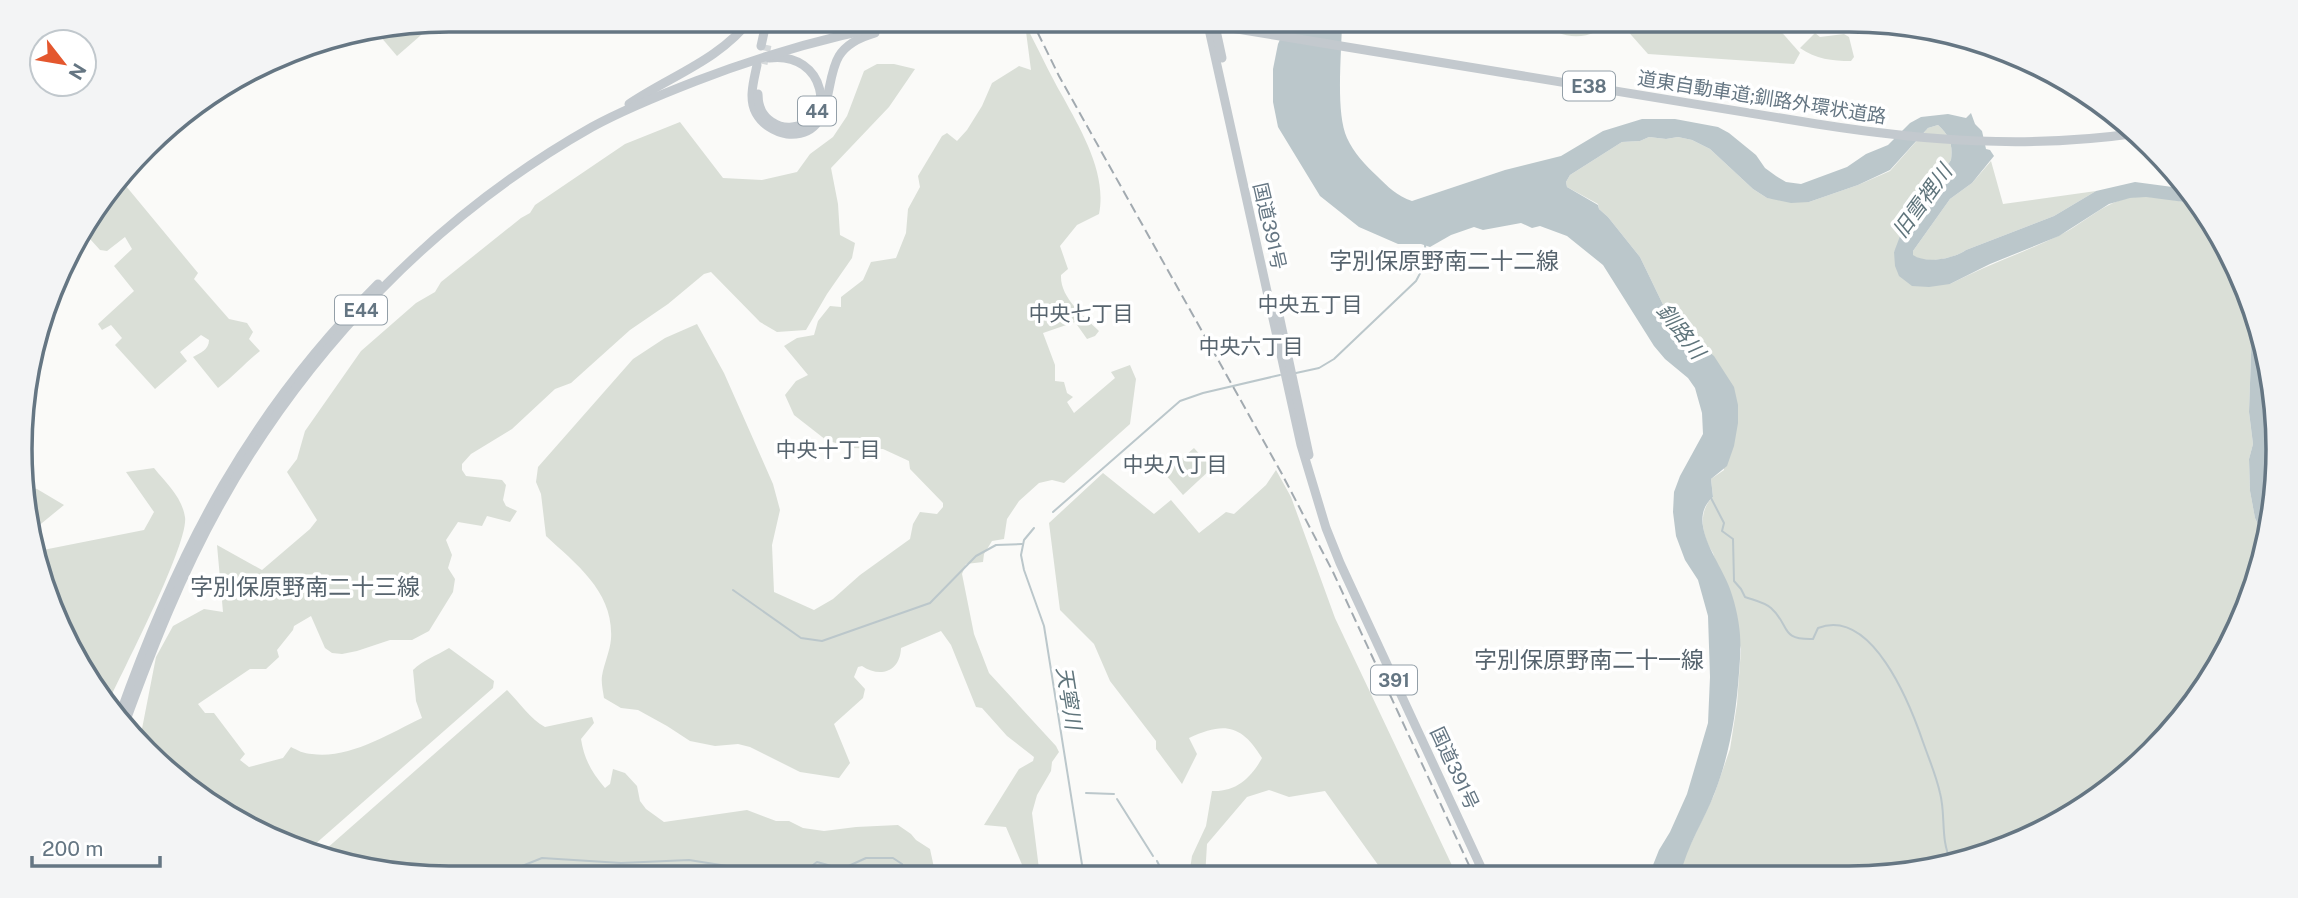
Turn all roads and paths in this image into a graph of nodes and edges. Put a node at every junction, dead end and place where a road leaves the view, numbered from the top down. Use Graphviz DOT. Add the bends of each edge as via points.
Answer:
graph roads {
  1 [pos="740,32"];
  2 [pos="765,32"];
  3 [pos="768,32"];
  4 [pos="834,32"];
  5 [pos="856,32"];
  6 [pos="882,32"];
  7 [pos="1210,32"];
  8 [pos="1216,32"];
  9 [pos="1266,32"];
  10 [pos="1277,32"];
  11 [pos="1361,46"];
  12 [pos="762,55"];
  13 [pos="742,64"];
  14 [pos="625,106"];
  15 [pos="2122,133"];
  16 [pos="2123,134"];
  17 [pos="2128,139"];
  18 [pos="2079,141"];
  19 [pos="1998,142"];
  20 [pos="1287,368"];
  21 [pos="122,708"];
  22 [pos="128,715"];
  23 [pos="1480,866"];
  1 -- 14 [label="highway" via="715,55"];
  2 -- 12 [label="highway"];
  3 -- 12 [label="highway, 44"];
  4 -- 12 [label="highway"];
  5 -- 12 [label="highway"];
  6 -- 12 [label="highway" via="850,44 838,57 824,111 800,133 779,132 757,116 752,100"];
  7 -- 20 [label="highway, 国道391号 / 391"];
  8 -- 20 [label="highway, 国道391号 / 391"];
  9 -- 11 [label="highway, 道東自動車道;釧路外環状道路 / E38"];
  10 -- 11 [label="highway, 道東自動車道;釧路外環状道路 / E38"];
  11 -- 19 [label="highway, 道東自動車道;釧路外環状道路 / E38" via="1817,123"];
  12 -- 13 [label="highway, E44"];
  12 -- 13 [label="highway, 44" via="758,99 766,118 787,127 802,126 819,108 821,92 811,71 782,57"];
  12 -- 14 [label="highway, E44"];
  13 -- 22 [label="highway, E44" via="627,109 530,164 447,228 361,310 290,397 220,505 171,604"];
  14 -- 21 [label="highway, E44" via="538,155 472,202 389,274 314,353 260,424 207,513 164,601"];
  15 -- 19 [label="highway, 道東自動車道;釧路外環状道路 / E38"];
  16 -- 18 [label="highway, 道東自動車道;釧路外環状道路 / E38"];
  17 -- 18 [label="highway"];
  18 -- 19 [label="highway, 道東自動車道;釧路外環状道路 / E38"];
  20 -- 23 [label="highway, 国道391号 / 391" via="1326,528"];
}
